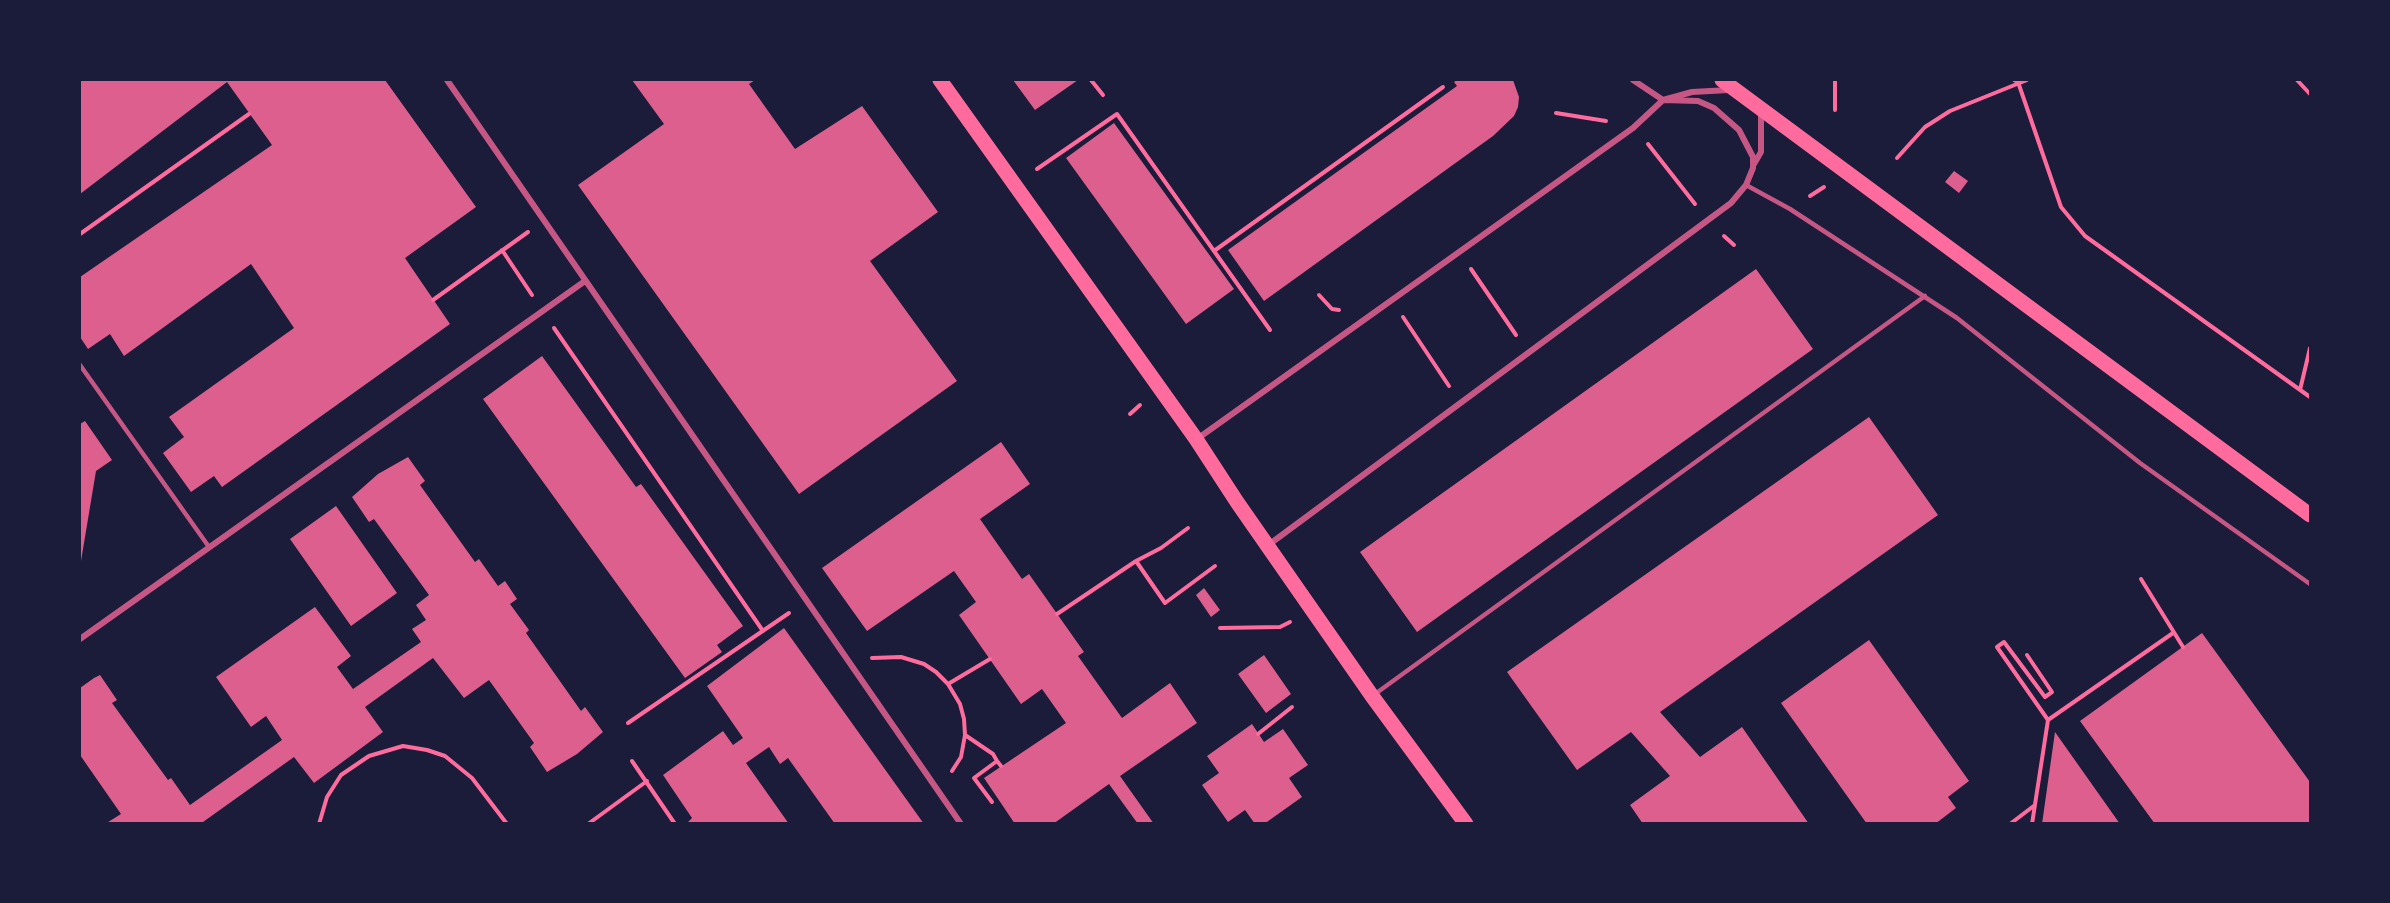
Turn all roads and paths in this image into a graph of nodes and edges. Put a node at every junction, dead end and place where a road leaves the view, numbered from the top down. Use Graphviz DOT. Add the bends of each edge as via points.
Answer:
graph roads {
  1 [pos="447,80"];
  2 [pos="940,80"];
  3 [pos="1091,80"];
  4 [pos="1633,80"];
  5 [pos="1722,80"];
  6 [pos="1835,80"];
  7 [pos="2027,80"];
  8 [pos="2297,80"];
  9 [pos="2016,81"];
  10 [pos="1443,87"];
  11 [pos="1736,90"];
  12 [pos="2310,94"];
  13 [pos="1103,95"];
  14 [pos="1663,100"];
  15 [pos="1761,108"];
  16 [pos="1835,110"];
  17 [pos="1556,113"];
  18 [pos="249,114"];
  19 [pos="1614,122"];
  20 [pos="1644,139"];
  21 [pos="1897,158"];
  22 [pos="1753,168"];
  23 [pos="1038,169"];
  24 [pos="1829,184"];
  25 [pos="1746,185"];
  26 [pos="1809,196"];
  27 [pos="1698,208"];
  28 [pos="544,221"];
  29 [pos="80,234"];
  30 [pos="502,250"];
  31 [pos="1214,251"];
  32 [pos="1467,264"];
  33 [pos="585,281"];
  34 [pos="1319,295"];
  35 [pos="1925,296"];
  36 [pos="433,300"];
  37 [pos="1342,310"];
  38 [pos="543,311"];
  39 [pos="1400,312"];
  40 [pos="1270,330"];
  41 [pos="1518,338"];
  42 [pos="2310,348"];
  43 [pos="80,365"];
  44 [pos="1449,386"];
  45 [pos="2300,390"];
  46 [pos="2310,397"];
  47 [pos="1143,403"];
  48 [pos="1130,414"];
  49 [pos="1196,439"];
  50 [pos="2310,516"];
  51 [pos="1188,528"];
  52 [pos="1267,546"];
  53 [pos="209,547"];
  54 [pos="1136,561"];
  55 [pos="1215,566"];
  56 [pos="2141,579"];
  57 [pos="2310,584"];
  58 [pos="807,601"];
  59 [pos="1057,614"];
  60 [pos="1280,627"];
  61 [pos="1220,628"];
  62 [pos="763,631"];
  63 [pos="2173,633"];
  64 [pos="80,639"];
  65 [pos="2183,647"];
  66 [pos="2027,655"];
  67 [pos="990,659"];
  68 [pos="852,666"];
  69 [pos="948,684"];
  70 [pos="1372,696"];
  71 [pos="1292,707"];
  72 [pos="2048,720"];
  73 [pos="628,723"];
  74 [pos="1258,734"];
  75 [pos="965,735"];
  76 [pos="632,760"];
  77 [pos="997,760"];
  78 [pos="1001,766"];
  79 [pos="646,781"];
  80 [pos="935,788"];
  81 [pos="992,802"];
  82 [pos="2035,805"];
  83 [pos="319,824"];
  84 [pos="507,824"];
  85 [pos="588,824"];
  86 [pos="675,824"];
  87 [pos="961,824"];
  88 [pos="1466,824"];
  89 [pos="2010,824"];
  90 [pos="2032,824"];
  1 -- 28 [label="street"];
  2 -- 49 [label="main road"];
  3 -- 13 [label="path"];
  4 -- 14 [label="street"];
  5 -- 11 [label="main road"];
  6 -- 16 [label="path"];
  7 -- 9 [label="path"];
  8 -- 12 [label="path"];
  9 -- 21 [label="path" via="1950,111 1925,127"];
  9 -- 45 [label="path" via="2061,207 2085,236"];
  10 -- 31 [label="path"];
  11 -- 14 [label="street" via="1692,92"];
  11 -- 15 [label="main road"];
  14 -- 22 [label="street" via="1698,101 1726,116 1745,140 1753,157"];
  14 -- 49 [label="street" via="1633,128"];
  15 -- 22 [label="street" via="1761,152"];
  15 -- 50 [label="main road"];
  17 -- 19 [label="path"];
  18 -- 29 [label="path"];
  20 -- 27 [label="path"];
  22 -- 25 [label="street"];
  23 -- 31 [label="path" via="1117,114"];
  24 -- 26 [label="path"];
  25 -- 35 [label="lane"];
  25 -- 52 [label="street" via="1710,220"];
  28 -- 30 [label="path"];
  28 -- 33 [label="street"];
  30 -- 36 [label="path"];
  30 -- 38 [label="path"];
  31 -- 40 [label="path"];
  32 -- 41 [label="path"];
  33 -- 38 [label="street"];
  33 -- 58 [label="street"];
  34 -- 37 [label="path" via="1332,309"];
  35 -- 57 [label="lane" via="2140,464"];
  35 -- 70 [label="lane"];
  38 -- 53 [label="street"];
  38 -- 62 [label="path"];
  39 -- 44 [label="path"];
  42 -- 45 [label="path"];
  43 -- 53 [label="lane"];
  45 -- 46 [label="path"];
  47 -- 48 [label="path"];
  49 -- 52 [label="main road"];
  51 -- 54 [label="path"];
  52 -- 70 [label="main road"];
  53 -- 64 [label="street"];
  54 -- 55 [label="path" via="1166,603"];
  54 -- 59 [label="path"];
  56 -- 63 [label="path"];
  58 -- 62 [label="path"];
  58 -- 68 [label="street"];
  60 -- 61 [label="path"];
  62 -- 73 [label="path"];
  63 -- 65 [label="path"];
  63 -- 72 [label="path"];
  66 -- 72 [label="path" via="2052,692 2045,697 2004,642 1997,647"];
  67 -- 69 [label="path"];
  68 -- 69 [label="path" via="869,659 901,657 924,664"];
  68 -- 80 [label="street"];
  69 -- 75 [label="path" via="960,704"];
  70 -- 88 [label="main road"];
  71 -- 74 [label="path"];
  72 -- 82 [label="path"];
  75 -- 77 [label="path"];
  75 -- 80 [label="path" via="961,758 948,778"];
  76 -- 79 [label="path"];
  77 -- 78 [label="path"];
  77 -- 81 [label="path" via="974,778"];
  79 -- 85 [label="path"];
  79 -- 86 [label="path"];
  80 -- 87 [label="street"];
  82 -- 89 [label="path"];
  82 -- 90 [label="path"];
  83 -- 84 [label="path" via="327,797 341,775 369,756 403,746 445,756 472,778"];
}
